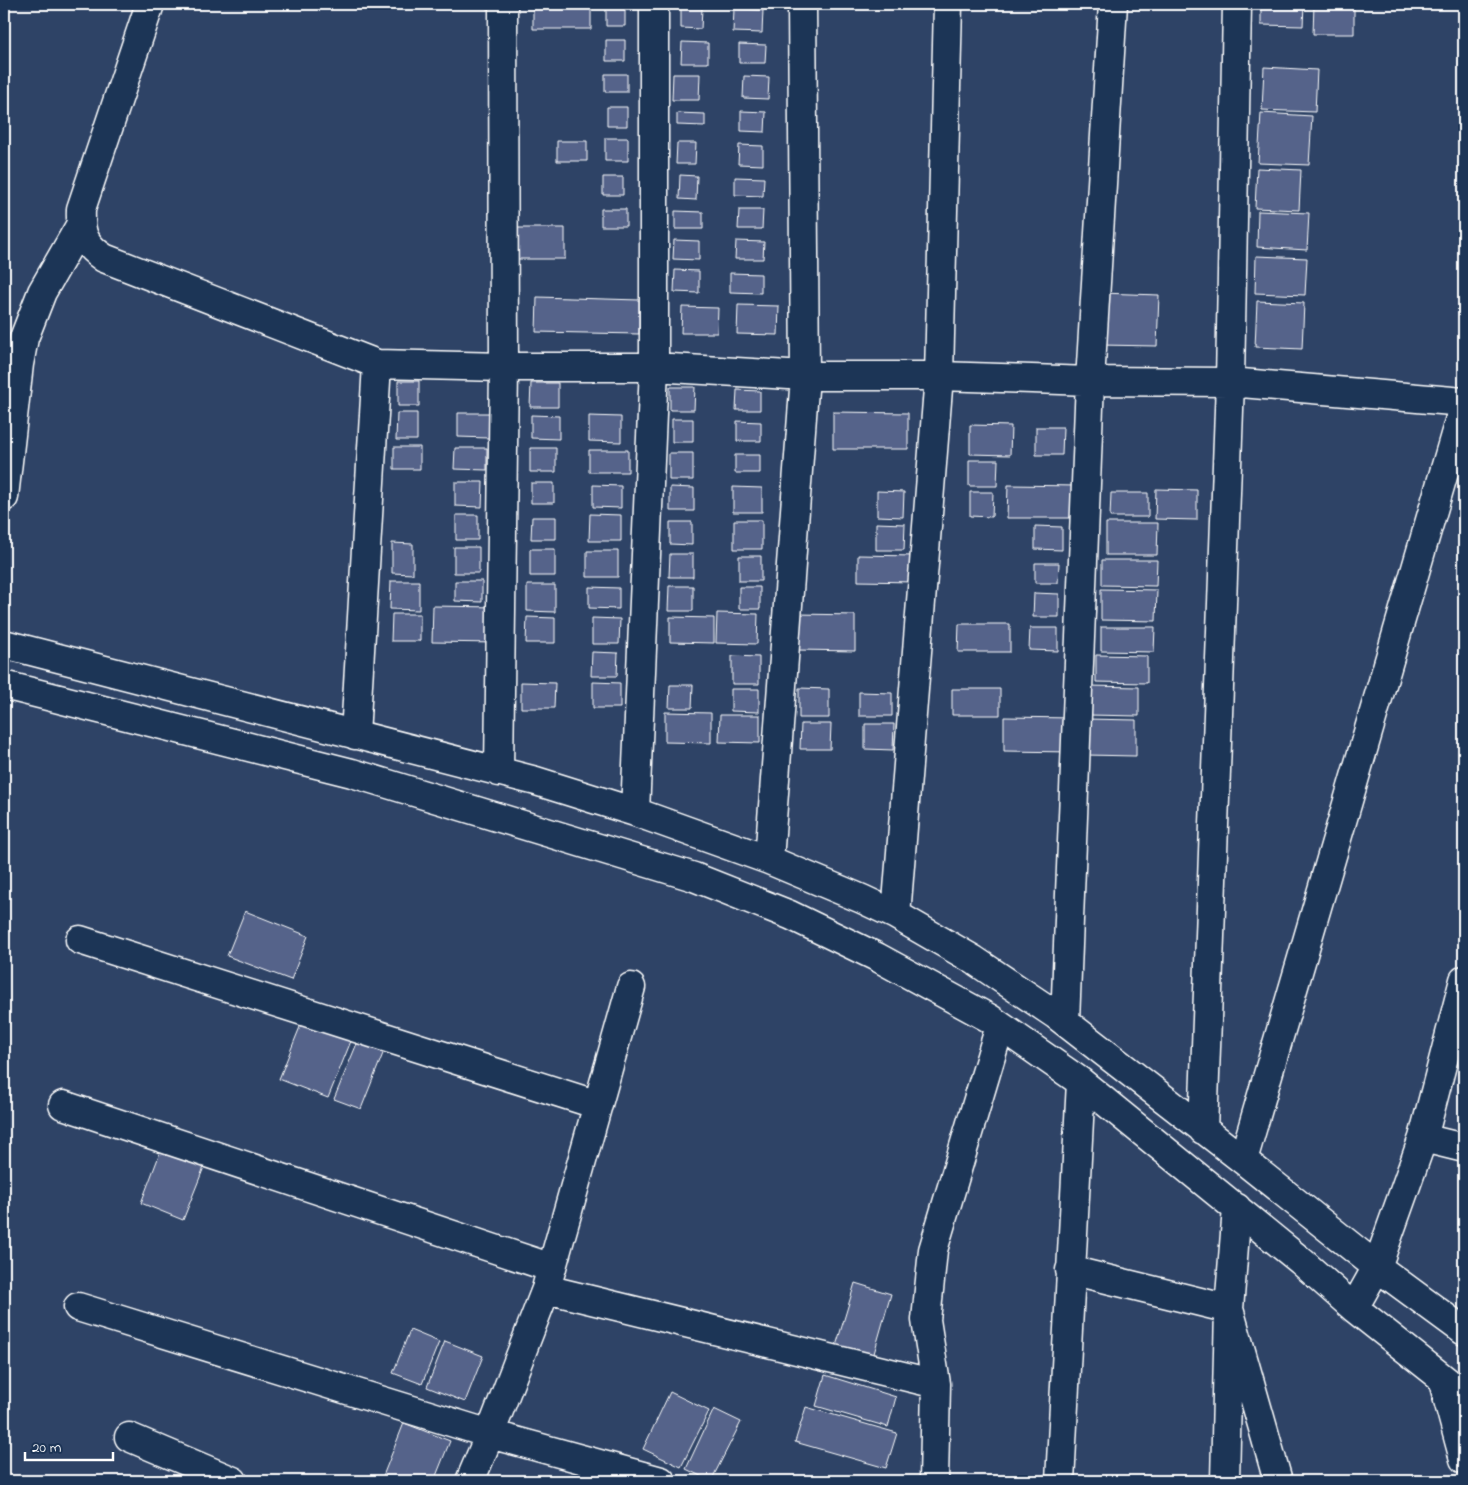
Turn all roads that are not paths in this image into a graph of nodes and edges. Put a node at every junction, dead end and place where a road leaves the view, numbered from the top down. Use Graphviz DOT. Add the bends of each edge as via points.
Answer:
graph roads {
  1 [pos="150,4"];
  2 [pos="504,4"];
  3 [pos="654,4"];
  4 [pos="802,4"];
  5 [pos="948,4"];
  6 [pos="1113,4"];
  7 [pos="1237,4"];
  8 [pos="81,224"];
  9 [pos="377,364"];
  10 [pos="504,367"];
  11 [pos="654,367"];
  12 [pos="805,376"];
  13 [pos="939,376"];
  14 [pos="1090,381"];
  15 [pos="1230,382"];
  16 [pos="1464,403"];
  17 [pos="4,497"];
  18 [pos="4,644"];
  19 [pos="4,685"];
  20 [pos="355,735"];
  21 [pos="499,772"];
  22 [pos="635,812"];
  23 [pos="769,860"];
  24 [pos="896,915"];
  25 [pos="80,940"];
  26 [pos="1464,980"];
  27 [pos="631,987"];
  28 [pos="1065,1022"];
  29 [pos="1000,1026"];
  30 [pos="1081,1082"];
  31 [pos="63,1105"];
  32 [pos="598,1105"];
  33 [pos="1203,1130"];
  34 [pos="1423,1138"];
  35 [pos="1464,1148"];
  36 [pos="1244,1160"];
  37 [pos="1236,1208"];
  38 [pos="1377,1268"];
  39 [pos="1070,1270"];
  40 [pos="549,1279"];
  41 [pos="78,1307"];
  42 [pos="1354,1308"];
  43 [pos="1229,1309"];
  44 [pos="1464,1331"];
  45 [pos="1442,1378"];
  46 [pos="936,1384"];
  47 [pos="1464,1395"];
  48 [pos="490,1434"];
  49 [pos="129,1437"];
  50 [pos="1464,1459"];
  51 [pos="233,1481"];
  52 [pos="470,1481"];
  53 [pos="661,1481"];
  54 [pos="934,1481"];
  55 [pos="1060,1481"];
  56 [pos="1224,1481"];
  57 [pos="1278,1481"];
  1 -- 8 [label="street" via="81,209"];
  2 -- 10 [label="street"];
  3 -- 11 [label="street"];
  4 -- 12 [label="street"];
  5 -- 13 [label="street"];
  6 -- 14 [label="street"];
  7 -- 15 [label="street"];
  8 -- 9 [label="street" via="84,239 94,252 104,258"];
  8 -- 17 [label="street" via="42,292 24,338"];
  9 -- 10 [label="street"];
  9 -- 20 [label="street"];
  10 -- 11 [label="street"];
  10 -- 21 [label="street"];
  11 -- 12 [label="street"];
  11 -- 22 [label="street"];
  12 -- 13 [label="street"];
  12 -- 23 [label="street"];
  13 -- 14 [label="street"];
  13 -- 24 [label="street"];
  14 -- 15 [label="street"];
  14 -- 28 [label="street"];
  15 -- 16 [label="street"];
  15 -- 33 [label="street"];
  16 -- 36 [label="street"];
  18 -- 20 [label="street"];
  19 -- 29 [label="street" via="352,773 694,877 790,914 877,957"];
  20 -- 21 [label="street"];
  21 -- 22 [label="street"];
  22 -- 23 [label="street"];
  23 -- 24 [label="street"];
  24 -- 28 [label="street" via="974,960"];
  25 -- 32 [label="street"];
  26 -- 34 [label="street"];
  27 -- 32 [label="street"];
  28 -- 33 [label="street"];
  29 -- 30 [label="street"];
  29 -- 46 [label="street" via="933,1250 926,1320"];
  30 -- 37 [label="street"];
  30 -- 39 [label="street"];
  31 -- 40 [label="street"];
  32 -- 40 [label="street"];
  33 -- 36 [label="street"];
  34 -- 35 [label="street"];
  34 -- 38 [label="street"];
  36 -- 38 [label="street"];
  37 -- 42 [label="street"];
  37 -- 43 [label="street"];
  38 -- 42 [label="street"];
  38 -- 44 [label="street"];
  39 -- 43 [label="street"];
  39 -- 55 [label="street"];
  40 -- 46 [label="street"];
  40 -- 48 [label="street"];
  41 -- 48 [label="street"];
  42 -- 45 [label="street"];
  43 -- 56 [label="street"];
  43 -- 57 [label="street"];
  45 -- 47 [label="street"];
  45 -- 50 [label="street"];
  46 -- 54 [label="street"];
  48 -- 52 [label="street"];
  48 -- 53 [label="street"];
  49 -- 51 [label="street"];
}
